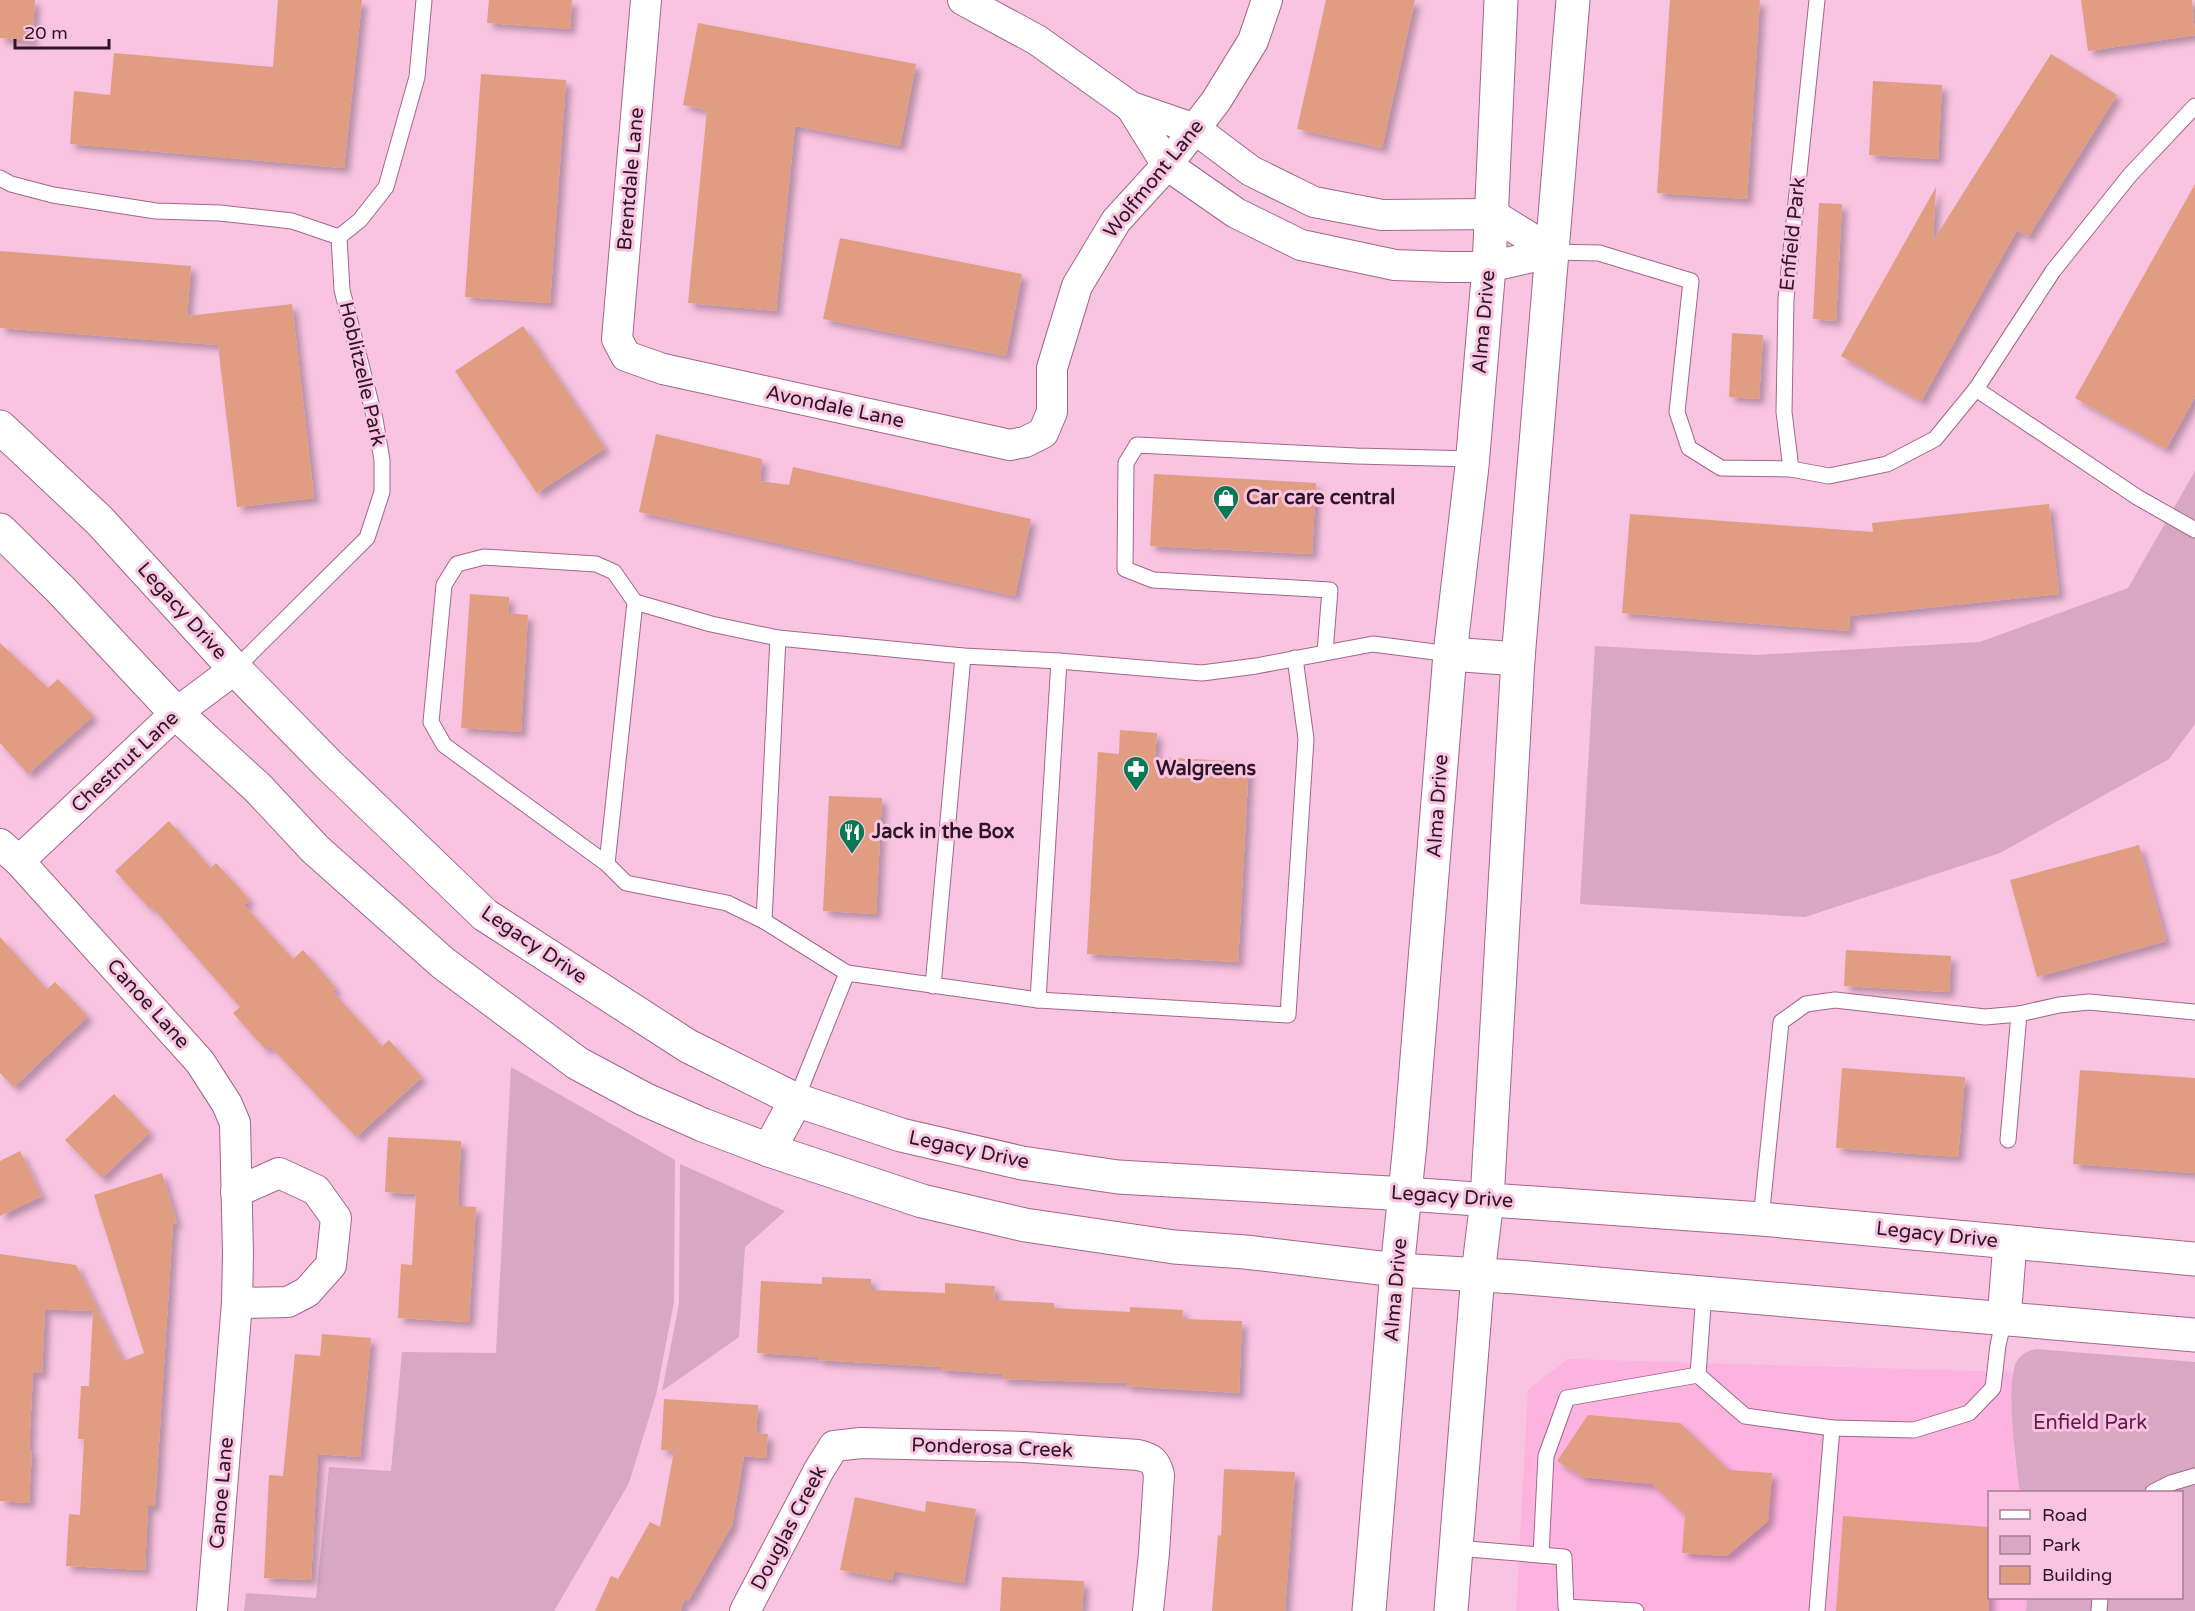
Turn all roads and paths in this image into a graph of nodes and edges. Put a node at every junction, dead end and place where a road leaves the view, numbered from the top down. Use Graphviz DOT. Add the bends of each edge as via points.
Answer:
graph roads {
  1 [pos="424,0"];
  2 [pos="646,0"];
  3 [pos="963,0"];
  4 [pos="1267,0"];
  5 [pos="1501,0"];
  6 [pos="1573,0"];
  7 [pos="1817,0"];
  8 [pos="2195,106"];
  9 [pos="1131,107"];
  10 [pos="1195,129"];
  11 [pos="1167,165"];
  12 [pos="0,178"];
  13 [pos="1492,214"];
  14 [pos="339,237"];
  15 [pos="1553,252"];
  16 [pos="1489,267"];
  17 [pos="626,356"];
  18 [pos="1976,389"];
  19 [pos="0,427"];
  20 [pos="1043,433"];
  21 [pos="1473,459"];
  22 [pos="1791,469"];
  23 [pos="0,530"];
  24 [pos="2195,530"];
  25 [pos="635,602"];
  26 [pos="778,638"];
  27 [pos="1325,652"];
  28 [pos="1450,654"];
  29 [pos="963,656"];
  30 [pos="1295,658"];
  31 [pos="1518,659"];
  32 [pos="1059,661"];
  33 [pos="235,669"];
  34 [pos="176,713"];
  35 [pos="10,852"];
  36 [pos="607,864"];
  37 [pos="764,921"];
  38 [pos="848,973"];
  39 [pos="933,986"];
  40 [pos="1038,1000"];
  41 [pos="2195,1012"];
  42 [pos="2019,1014"];
  43 [pos="796,1100"];
  44 [pos="2008,1140"];
  45 [pos="769,1150"];
  46 [pos="236,1192"];
  47 [pos="1406,1194"];
  48 [pos="1487,1200"];
  49 [pos="1761,1219"];
  50 [pos="2010,1243"];
  51 [pos="2195,1259"];
  52 [pos="1397,1270"];
  53 [pos="1478,1274"];
  54 [pos="1704,1293"];
  55 [pos="237,1303"];
  56 [pos="2004,1319"];
  57 [pos="2195,1335"];
  58 [pos="1698,1375"];
  59 [pos="1832,1428"];
  60 [pos="834,1446"];
  61 [pos="2195,1476"];
  62 [pos="2155,1491"];
  63 [pos="1456,1548"];
  64 [pos="1541,1555"];
  65 [pos="1566,1609"];
  66 [pos="212,1611"];
  67 [pos="745,1611"];
  68 [pos="1148,1611"];
  69 [pos="1369,1611"];
  70 [pos="1451,1611"];
  71 [pos="1636,1611"];
  72 [pos="1816,1611"];
  1 -- 14 [label="lane" via="417,78 386,187 360,220"];
  2 -- 17 [label="street, Brentdale Lane" via="617,339"];
  3 -- 9 [label="street" via="1037,40"];
  4 -- 10 [label="street, Wolfmont Lane" via="1253,41"];
  5 -- 13 [label="main road, Alma Drive"];
  6 -- 15 [label="main road"];
  7 -- 22 [label="lane, Enfield Park" via="1786,299 1784,412"];
  8 -- 18 [label="lane" via="2130,175 2053,271"];
  9 -- 10 [label="street"];
  9 -- 11 [label="street"];
  10 -- 11 [label="street, Wolfmont Lane"];
  10 -- 13 [label="street" via="1251,171 1314,202 1382,214"];
  11 -- 16 [label="street" via="1236,213 1301,245 1395,265"];
  11 -- 20 [label="street, Wolfmont Lane" via="1116,221 1077,286 1052,368 1052,412"];
  12 -- 14 [label="lane" via="53,195 145,209 292,221"];
  13 -- 15 [label="street"];
  13 -- 16 [label="main road, Alma Drive"];
  14 -- 33 [label="lane, Hoblitzelle Park" via="342,290 377,429 382,492 367,537"];
  15 -- 16 [label="street"];
  15 -- 22 [label="lane" via="1599,253 1691,281 1677,412 1689,448 1721,468"];
  15 -- 31 [label="main road"];
  16 -- 21 [label="main road, Alma Drive"];
  17 -- 20 [label="street, Avondale Lane" via="663,369 1010,445"];
  18 -- 22 [label="lane" via="1935,439 1887,465 1829,476"];
  18 -- 24 [label="lane" via="2137,497"];
  19 -- 33 [label="main road, Legacy Drive" via="100,521"];
  21 -- 27 [label="lane" via="1137,445 1126,463 1125,569 1153,580 1330,590"];
  21 -- 28 [label="main road, Alma Drive"];
  23 -- 34 [label="main road"];
  25 -- 26 [label="lane"];
  25 -- 36 [label="lane"];
  25 -- 36 [label="lane" via="614,572 597,564 484,557 457,564 444,585 431,722 444,745"];
  26 -- 29 [label="lane"];
  26 -- 37 [label="lane"];
  27 -- 28 [label="lane" via="1373,644"];
  27 -- 30 [label="lane"];
  28 -- 31 [label="main road"];
  28 -- 47 [label="main road, Alma Drive"];
  29 -- 32 [label="lane"];
  29 -- 39 [label="lane"];
  30 -- 32 [label="lane" via="1202,674"];
  30 -- 40 [label="lane" via="1306,739 1288,1015"];
  31 -- 48 [label="main road"];
  32 -- 40 [label="lane"];
  33 -- 34 [label="street, Chestnut Lane"];
  33 -- 43 [label="main road, Legacy Drive" via="485,915 688,1046"];
  34 -- 35 [label="street, Chestnut Lane"];
  34 -- 45 [label="main road" via="258,788 315,849 443,963 568,1056 644,1099"];
  35 -- 46 [label="street, Canoe Lane" via="206,1071 235,1123"];
  36 -- 37 [label="lane" via="626,884 727,903"];
  37 -- 38 [label="lane"];
  38 -- 39 [label="lane"];
  38 -- 43 [label="lane"];
  39 -- 40 [label="lane"];
  41 -- 42 [label="lane" via="2089,1002"];
  42 -- 44 [label="lane"];
  42 -- 49 [label="lane" via="1985,1017 1835,1000 1806,1004 1781,1022"];
  43 -- 45 [label="main road"];
  43 -- 47 [label="main road, Legacy Drive" via="901,1135 1022,1163 1118,1176"];
  45 -- 52 [label="main road" via="921,1201 1025,1225 1174,1247"];
  46 -- 55 [label="street, Canoe Lane"];
  46 -- 55 [label="street" via="279,1173 316,1190 336,1218 331,1265 307,1292 288,1302"];
  47 -- 48 [label="main road, Legacy Drive"];
  47 -- 52 [label="main road, Alma Drive"];
  48 -- 49 [label="main road, Legacy Drive"];
  48 -- 53 [label="main road"];
  49 -- 50 [label="main road, Legacy Drive"];
  50 -- 51 [label="main road, Legacy Drive"];
  50 -- 56 [label="main road"];
  52 -- 53 [label="main road"];
  52 -- 69 [label="main road, Alma Drive"];
  53 -- 54 [label="main road"];
  53 -- 63 [label="main road"];
  54 -- 56 [label="main road"];
  54 -- 58 [label="lane"];
  55 -- 66 [label="street, Canoe Lane"];
  56 -- 57 [label="main road"];
  56 -- 59 [label="lane" via="1993,1388 1969,1413 1914,1430"];
  58 -- 59 [label="lane" via="1744,1416"];
  58 -- 64 [label="lane" via="1567,1398 1546,1456"];
  59 -- 72 [label="lane"];
  60 -- 67 [label="street, Douglas Creek"];
  60 -- 68 [label="street, Ponderosa Creek" via="861,1443 1024,1447 1151,1458 1158,1474"];
  61 -- 62 [label="lane"];
  63 -- 64 [label="lane"];
  63 -- 70 [label="main road"];
  64 -- 65 [label="lane" via="1564,1557"];
  65 -- 71 [label="lane"];
}
